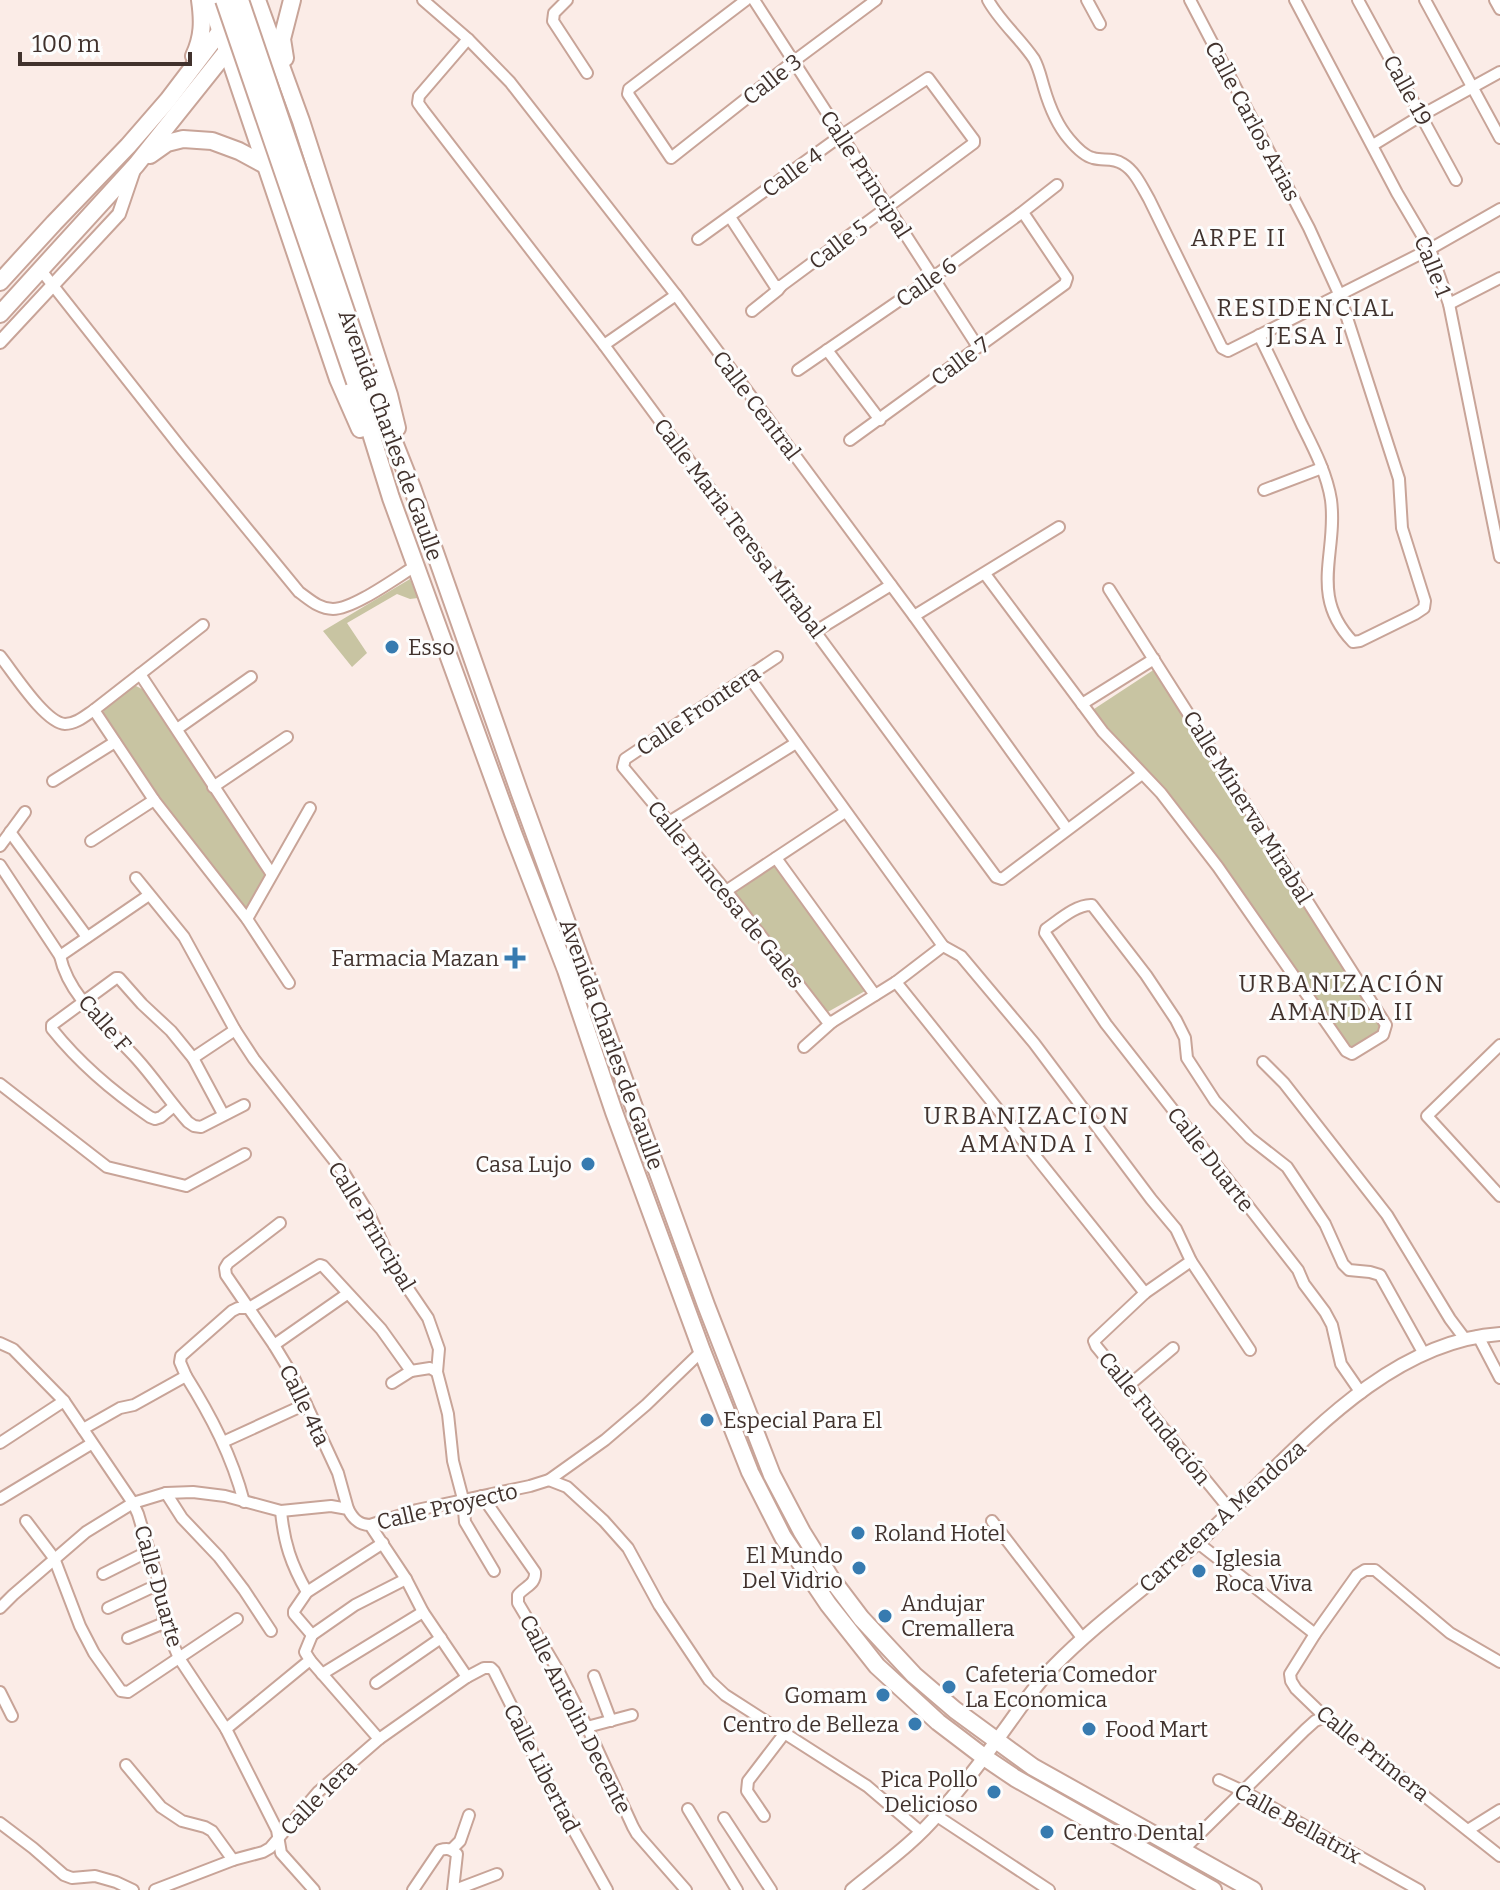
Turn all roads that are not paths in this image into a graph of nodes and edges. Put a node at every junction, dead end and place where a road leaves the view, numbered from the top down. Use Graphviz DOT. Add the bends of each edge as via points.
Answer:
graph roads {
  1 [pos="200,0"];
  2 [pos="210,0"];
  3 [pos="224,0"];
  4 [pos="240,0"];
  5 [pos="247,0"];
  6 [pos="292,0"];
  7 [pos="423,0"];
  8 [pos="746,0"];
  9 [pos="754,0"];
  10 [pos="876,0"];
  11 [pos="988,0"];
  12 [pos="1087,0"];
  13 [pos="1190,0"];
  14 [pos="1295,0"];
  15 [pos="1358,0"];
  16 [pos="1425,0"];
  17 [pos="1495,0"];
  18 [pos="562,1"];
  19 [pos="263,4"];
  20 [pos="1500,9"];
  21 [pos="1100,24"];
  22 [pos="220,31"];
  23 [pos="468,39"];
  24 [pos="227,51"];
  25 [pos="794,61"];
  26 [pos="1500,72"];
  27 [pos="587,73"];
  28 [pos="1473,87"];
  29 [pos="168,100"];
  30 [pos="1422,115"];
  31 [pos="301,121"];
  32 [pos="842,135"];
  33 [pos="1500,138"];
  34 [pos="974,140"];
  35 [pos="1373,145"];
  36 [pos="136,165"];
  37 [pos="265,165"];
  38 [pos="1456,180"];
  39 [pos="1057,185"];
  40 [pos="888,206"];
  41 [pos="1500,209"];
  42 [pos="1022,214"];
  43 [pos="730,217"];
  44 [pos="698,239"];
  45 [pos="1430,249"];
  46 [pos="40,269"];
  47 [pos="932,278"];
  48 [pos="1500,278"];
  49 [pos="0,282"];
  50 [pos="54,286"];
  51 [pos="778,286"];
  52 [pos="676,295"];
  53 [pos="1340,296"];
  54 [pos="1449,304"];
  55 [pos="752,311"];
  56 [pos="0,314"];
  57 [pos="1259,335"];
  58 [pos="0,342"];
  59 [pos="604,345"];
  60 [pos="978,347"];
  61 [pos="827,350"];
  62 [pos="798,370"];
  63 [pos="362,381"];
  64 [pos="880,420"];
  65 [pos="850,440"];
  66 [pos="1322,468"];
  67 [pos="413,490"];
  68 [pos="1264,490"];
  69 [pos="391,498"];
  70 [pos="1059,527"];
  71 [pos="1500,557"];
  72 [pos="417,565"];
  73 [pos="985,574"];
  74 [pos="891,585"];
  75 [pos="1109,589"];
  76 [pos="914,616"];
  77 [pos="203,625"];
  78 [pos="816,631"];
  79 [pos="0,656"];
  80 [pos="777,657"];
  81 [pos="1154,659"];
  82 [pos="140,674"];
  83 [pos="251,677"];
  84 [pos="749,677"];
  85 [pos="1082,704"];
  86 [pos="94,710"];
  87 [pos="177,729"];
  88 [pos="287,737"];
  89 [pos="115,742"];
  90 [pos="796,743"];
  91 [pos="623,767"];
  92 [pos="1142,774"];
  93 [pos="53,781"];
  94 [pos="213,787"];
  95 [pos="154,800"];
  96 [pos="310,808"];
  97 [pos="25,812"];
  98 [pos="845,812"];
  99 [pos="669,822"];
  100 [pos="1067,829"];
  101 [pos="10,832"];
  102 [pos="91,841"];
  103 [pos="0,846"];
  104 [pos="776,858"];
  105 [pos="0,865"];
  106 [pos="271,873"];
  107 [pos="136,878"];
  108 [pos="726,891"];
  109 [pos="149,895"];
  110 [pos="247,919"];
  111 [pos="87,937"];
  112 [pos="943,946"];
  113 [pos="60,956"];
  114 [pos="896,982"];
  115 [pos="289,983"];
  116 [pos="875,995"];
  117 [pos="83,1002"];
  118 [pos="830,1022"];
  119 [pos="235,1030"];
  120 [pos="1500,1045"];
  121 [pos="804,1047"];
  122 [pos="193,1058"];
  123 [pos="1263,1062"];
  124 [pos="0,1084"];
  125 [pos="244,1105"];
  126 [pos="174,1106"];
  127 [pos="223,1114"];
  128 [pos="245,1154"];
  129 [pos="1500,1196"];
  130 [pos="670,1202"];
  131 [pos="651,1210"];
  132 [pos="280,1223"];
  133 [pos="1191,1261"];
  134 [pos="1145,1293"];
  135 [pos="347,1294"];
  136 [pos="249,1308"];
  137 [pos="1500,1334"];
  138 [pos="1472,1338"];
  139 [pos="0,1343"];
  140 [pos="274,1345"];
  141 [pos="1173,1348"];
  142 [pos="1250,1350"];
  143 [pos="702,1351"];
  144 [pos="1424,1354"];
  145 [pos="411,1371"];
  146 [pos="437,1372"];
  147 [pos="186,1376"];
  148 [pos="733,1377"];
  149 [pos="1500,1378"];
  150 [pos="392,1383"];
  151 [pos="716,1383"];
  152 [pos="1128,1386"];
  153 [pos="1361,1393"];
  154 [pos="64,1401"];
  155 [pos="306,1404"];
  156 [pos="83,1429"];
  157 [pos="223,1442"];
  158 [pos="0,1443"];
  159 [pos="91,1444"];
  160 [pos="549,1480"];
  161 [pos="166,1493"];
  162 [pos="482,1496"];
  163 [pos="0,1499"];
  164 [pos="463,1499"];
  165 [pos="244,1502"];
  166 [pos="133,1503"];
  167 [pos="348,1509"];
  168 [pos="281,1511"];
  169 [pos="1231,1511"];
  170 [pos="26,1521"];
  171 [pos="992,1521"];
  172 [pos="370,1525"];
  173 [pos="383,1543"];
  174 [pos="1198,1543"];
  175 [pos="149,1551"];
  176 [pos="54,1558"];
  177 [pos="494,1571"];
  178 [pos="103,1574"];
  179 [pos="406,1579"];
  180 [pos="159,1584"];
  181 [pos="307,1592"];
  182 [pos="0,1608"];
  183 [pos="108,1608"];
  184 [pos="423,1612"];
  185 [pos="237,1619"];
  186 [pos="164,1623"];
  187 [pos="271,1631"];
  188 [pos="1315,1634"];
  189 [pos="312,1635"];
  190 [pos="128,1638"];
  191 [pos="441,1638"];
  192 [pos="1083,1639"];
  193 [pos="179,1658"];
  194 [pos="310,1660"];
  195 [pos="1500,1662"];
  196 [pos="322,1674"];
  197 [pos="594,1676"];
  198 [pos="467,1677"];
  199 [pos="376,1683"];
  200 [pos="0,1692"];
  201 [pos="632,1715"];
  202 [pos="12,1716"];
  203 [pos="1325,1717"];
  204 [pos="611,1721"];
  205 [pos="587,1727"];
  206 [pos="226,1729"];
  207 [pos="784,1734"];
  208 [pos="379,1739"];
  209 [pos="996,1742"];
  210 [pos="984,1757"];
  211 [pos="126,1765"];
  212 [pos="1219,1780"];
  213 [pos="1243,1791"];
  214 [pos="688,1809"];
  215 [pos="1500,1810"];
  216 [pos="469,1815"];
  217 [pos="764,1816"];
  218 [pos="937,1816"];
  219 [pos="724,1818"];
  220 [pos="0,1823"];
  221 [pos="1468,1830"];
  222 [pos="921,1832"];
  223 [pos="277,1838"];
  224 [pos="452,1849"];
  225 [pos="1182,1851"];
  226 [pos="1500,1856"];
  227 [pos="233,1860"];
  228 [pos="497,1874"];
  229 [pos="133,1890"];
  230 [pos="155,1890"];
  231 [pos="314,1890"];
  232 [pos="413,1890"];
  233 [pos="454,1890"];
  234 [pos="607,1890"];
  235 [pos="686,1890"];
  236 [pos="737,1890"];
  237 [pos="771,1890"];
  238 [pos="852,1890"];
  239 [pos="1049,1890"];
  240 [pos="1213,1890"];
  241 [pos="1253,1890"];
  242 [pos="1419,1890"];
  1 -- 29 [label="main road" via="201,39"];
  2 -- 22 [label="main road"];
  3 -- 63 [label="main road, Avenida Charles de Gaulle, bridge"];
  4 -- 63 [label="main road, Avenida Charles de Gaulle, bridge"];
  5 -- 22 [label="main road"];
  6 -- 31 [label="main road" via="283,51"];
  7 -- 23 [label="street, Calle Central"];
  8 -- 25 [label="street, Calle 3" via="629,89 670,157"];
  9 -- 25 [label="street, Calle Principal"];
  10 -- 25 [label="street, Calle 3"];
  11 -- 57 [label="street" via="1039,68 1068,138 1092,158 1130,169 1222,348 1228,351"];
  12 -- 21 [label="street"];
  13 -- 53 [label="street, Calle Carlos Arias"];
  14 -- 35 [label="street, Calle 1"];
  15 -- 30 [label="street, Calle 19"];
  16 -- 28 [label="street"];
  17 -- 20 [label="street"];
  18 -- 27 [label="street" via="553,21"];
  19 -- 24 [label="main road"];
  19 -- 31 [label="main road"];
  22 -- 24 [label="main road"];
  22 -- 29 [label="main road"];
  23 -- 52 [label="street, Calle Central" via="510,82"];
  23 -- 59 [label="street, Calle Maria Teresa Mirabal" via="418,103"];
  24 -- 36 [label="main road"];
  24 -- 37 [label="main road"];
  25 -- 32 [label="street, Calle Principal"];
  26 -- 28 [label="street"];
  28 -- 30 [label="street"];
  28 -- 33 [label="street"];
  29 -- 49 [label="main road"];
  30 -- 35 [label="street"];
  30 -- 38 [label="street, Calle 19"];
  31 -- 67 [label="main road" via="389,395"];
  32 -- 34 [label="street, Calle 4" via="929,79"];
  32 -- 40 [label="street, Calle Principal"];
  32 -- 43 [label="street, Calle 4"];
  34 -- 40 [label="street, Calle 5"];
  35 -- 45 [label="street, Calle 1"];
  36 -- 37 [label="main road" via="167,143 183,139 212,141"];
  36 -- 46 [label="main road"];
  36 -- 50 [label="street" via="119,214"];
  37 -- 69 [label="main road" via="338,379"];
  39 -- 42 [label="street, Calle 6"];
  40 -- 47 [label="street, Calle Principal"];
  40 -- 51 [label="street, Calle 5"];
  41 -- 45 [label="street"];
  42 -- 47 [label="street, Calle 6"];
  42 -- 60 [label="street, Calle 7" via="1067,278"];
  43 -- 44 [label="street, Calle 4"];
  43 -- 51 [label="street"];
  45 -- 53 [label="street"];
  45 -- 54 [label="street, Calle 1"];
  46 -- 50 [label="street"];
  46 -- 56 [label="main road"];
  47 -- 60 [label="street, Calle Principal"];
  47 -- 61 [label="street, Calle 6"];
  48 -- 54 [label="street"];
  50 -- 58 [label="street"];
  50 -- 72 [label="street" via="299,592 318,606 343,607"];
  51 -- 55 [label="street, Calle 5"];
  52 -- 59 [label="street"];
  52 -- 74 [label="street, Calle Central"];
  53 -- 57 [label="street"];
  53 -- 66 [label="street, Calle Carlos Arias" via="1399,479 1402,528 1425,601 1415,614 1360,641 1348,637 1332,609 1327,577 1331,503"];
  54 -- 71 [label="street, Calle 1"];
  57 -- 66 [label="street"];
  59 -- 78 [label="street, Calle Maria Teresa Mirabal"];
  60 -- 64 [label="street, Calle 7"];
  61 -- 62 [label="street, Calle 6"];
  61 -- 64 [label="street"];
  63 -- 67 [label="main road, Avenida Charles de Gaulle"];
  63 -- 69 [label="main road, Avenida Charles de Gaulle"];
  64 -- 65 [label="street, Calle 7"];
  66 -- 68 [label="street"];
  67 -- 130 [label="main road, Avenida Charles de Gaulle"];
  69 -- 72 [label="main road, Avenida Charles de Gaulle"];
  70 -- 73 [label="street"];
  72 -- 131 [label="main road, Avenida Charles de Gaulle"];
  73 -- 76 [label="street"];
  73 -- 85 [label="street"];
  74 -- 76 [label="street, Calle Central"];
  74 -- 78 [label="street"];
  75 -- 81 [label="street, Calle Minerva Mirabal"];
  76 -- 100 [label="street, Calle Central"];
  77 -- 82 [label="street"];
  78 -- 100 [label="street, Calle Maria Teresa Mirabal" via="996,877 1002,879"];
  79 -- 86 [label="street" via="51,718 74,723"];
  80 -- 84 [label="street, Calle Frontera"];
  81 -- 85 [label="street"];
  81 -- 92 [label="street, Calle Minerva Mirabal" via="1386,1025 1383,1035 1352,1054 1346,1051 1218,867"];
  82 -- 86 [label="street"];
  82 -- 87 [label="street"];
  83 -- 87 [label="street"];
  84 -- 90 [label="street"];
  84 -- 91 [label="street, Calle Frontera" via="625,759"];
  85 -- 92 [label="street"];
  86 -- 89 [label="street"];
  87 -- 94 [label="street"];
  88 -- 94 [label="street"];
  89 -- 93 [label="street"];
  89 -- 95 [label="street"];
  90 -- 98 [label="street"];
  90 -- 99 [label="street"];
  91 -- 99 [label="street, Calle Princesa de Gales"];
  92 -- 100 [label="street, Calle Maria Teresa Mirabal"];
  94 -- 106 [label="street"];
  95 -- 102 [label="street"];
  95 -- 110 [label="street"];
  96 -- 106 [label="street"];
  97 -- 101 [label="street"];
  98 -- 104 [label="street"];
  98 -- 112 [label="street"];
  99 -- 108 [label="street, Calle Princesa de Gales"];
  101 -- 103 [label="street"];
  101 -- 111 [label="street"];
  104 -- 108 [label="street"];
  104 -- 116 [label="street"];
  105 -- 113 [label="street, Calle F"];
  106 -- 110 [label="street"];
  107 -- 109 [label="street, Calle Principal"];
  108 -- 118 [label="street, Calle Princesa de Gales"];
  109 -- 111 [label="street"];
  109 -- 119 [label="street, Calle Principal" via="184,937"];
  110 -- 115 [label="street"];
  111 -- 113 [label="street"];
  112 -- 114 [label="street"];
  112 -- 133 [label="street" via="961,956 1034,1043 1176,1229"];
  113 -- 117 [label="street, Calle F"];
  114 -- 116 [label="street"];
  114 -- 134 [label="street"];
  116 -- 118 [label="street"];
  117 -- 122 [label="street" via="118,978"];
  117 -- 126 [label="street, Calle F"];
  117 -- 126 [label="street" via="52,1025 69,1050 119,1096 155,1119"];
  118 -- 121 [label="street"];
  119 -- 122 [label="street"];
  119 -- 146 [label="street, Calle Principal" via="369,1214 394,1268 428,1318 439,1349"];
  120 -- 129 [label="street" via="1427,1116"];
  122 -- 127 [label="street"];
  123 -- 138 [label="street" via="1387,1215 1450,1319"];
  124 -- 128 [label="street" via="107,1167 186,1186"];
  125 -- 127 [label="street, Calle F"];
  126 -- 127 [label="street, Calle F" via="194,1126"];
  130 -- 131 [label="main road"];
  130 -- 148 [label="main road, Avenida Charles de Gaulle"];
  131 -- 143 [label="main road, Avenida Charles de Gaulle"];
  132 -- 136 [label="street, Calle 4ta" via="225,1268"];
  133 -- 134 [label="street, Calle Fundación"];
  133 -- 142 [label="street"];
  134 -- 152 [label="street, Calle Fundación" via="1094,1341"];
  135 -- 136 [label="street" via="323,1266"];
  135 -- 140 [label="street"];
  135 -- 145 [label="street"];
  136 -- 140 [label="street, Calle 4ta"];
  136 -- 147 [label="street" via="232,1311 181,1356"];
  137 -- 138 [label="street, Carretera A Mendoza"];
  138 -- 144 [label="street, Carretera A Mendoza"];
  138 -- 149 [label="street"];
  139 -- 154 [label="street, Calle Duarte" via="13,1349"];
  140 -- 155 [label="street, Calle 4ta"];
  141 -- 152 [label="street"];
  143 -- 151 [label="main road, Avenida Charles de Gaulle"];
  143 -- 160 [label="street, Calle Proyecto" via="605,1440"];
  144 -- 153 [label="street, Carretera A Mendoza"];
  144 -- 153 [label="street, Calle Duarte" via="1380,1275 1349,1270 1343,1264 1325,1224 1287,1167 1215,1101 1187,1058 1176,1020 1092,905 1073,911 1045,933 1106,1024 1298,1270 1332,1325 1341,1364"];
  145 -- 146 [label="street"];
  145 -- 150 [label="street"];
  146 -- 164 [label="street, Calle Principal"];
  147 -- 156 [label="street"];
  147 -- 157 [label="street"];
  148 -- 151 [label="main road"];
  148 -- 209 [label="main road, Avenida Charles de Gaulle" via="783,1498 837,1587 914,1675"];
  151 -- 210 [label="main road, Avenida Charles de Gaulle" via="764,1500 828,1604 888,1677"];
  152 -- 169 [label="street, Calle Fundación"];
  153 -- 169 [label="street, Carretera A Mendoza"];
  154 -- 156 [label="street, Calle Duarte"];
  154 -- 158 [label="street"];
  155 -- 157 [label="street"];
  155 -- 167 [label="street, Calle 4ta" via="338,1473"];
  156 -- 159 [label="street, Calle Duarte"];
  157 -- 165 [label="street"];
  159 -- 163 [label="street"];
  159 -- 166 [label="street, Calle Duarte"];
  160 -- 162 [label="street, Calle Proyecto"];
  160 -- 207 [label="street" via="567,1487 628,1548 709,1680"];
  161 -- 165 [label="street, Calle Proyecto" via="193,1492"];
  161 -- 166 [label="street, Calle Proyecto"];
  161 -- 187 [label="street"];
  162 -- 164 [label="street, Calle Proyecto"];
  162 -- 205 [label="street, Calle Antolin Decente" via="535,1572 536,1579 518,1595 518,1603"];
  164 -- 172 [label="street, Calle Proyecto"];
  164 -- 177 [label="street, Calle Principal" via="468,1528"];
  165 -- 168 [label="street, Calle Proyecto"];
  166 -- 175 [label="street, Calle Duarte"];
  166 -- 176 [label="street, Calle Proyecto"];
  167 -- 168 [label="street, Calle Proyecto"];
  167 -- 172 [label="street, Calle Proyecto" via="357,1522"];
  168 -- 181 [label="street" via="284,1541"];
  169 -- 174 [label="street, Carretera A Mendoza"];
  170 -- 176 [label="street"];
  171 -- 192 [label="street"];
  172 -- 173 [label="street"];
  173 -- 179 [label="street"];
  173 -- 181 [label="street"];
  174 -- 188 [label="street"];
  174 -- 192 [label="street, Carretera A Mendoza"];
  175 -- 178 [label="street"];
  175 -- 180 [label="street, Calle Duarte"];
  176 -- 182 [label="street, Calle Proyecto"];
  176 -- 193 [label="street" via="87,1640 121,1691 128,1692"];
  179 -- 184 [label="street"];
  179 -- 189 [label="street"];
  180 -- 183 [label="street"];
  180 -- 186 [label="street, Calle Duarte"];
  181 -- 189 [label="street" via="294,1614"];
  184 -- 191 [label="street"];
  184 -- 196 [label="street"];
  185 -- 193 [label="street"];
  186 -- 190 [label="street"];
  186 -- 193 [label="street, Calle Duarte"];
  188 -- 195 [label="street" via="1357,1575 1375,1570 1450,1633"];
  188 -- 203 [label="street, Calle Primera" via="1290,1674 1296,1689"];
  189 -- 194 [label="street" via="305,1652"];
  191 -- 198 [label="street"];
  191 -- 199 [label="street"];
  192 -- 209 [label="street, Carretera A Mendoza" via="1030,1693"];
  193 -- 206 [label="street, Calle Duarte"];
  194 -- 196 [label="street"];
  194 -- 206 [label="street"];
  196 -- 208 [label="street"];
  197 -- 204 [label="street"];
  198 -- 208 [label="street, Calle 1era"];
  198 -- 234 [label="street, Calle Libertad" via="484,1668 494,1671 538,1766"];
  200 -- 202 [label="street"];
  201 -- 204 [label="street"];
  203 -- 213 [label="street"];
  203 -- 221 [label="street, Calle Primera"];
  204 -- 205 [label="street"];
  205 -- 235 [label="street, Calle Antolin Decente" via="637,1834"];
  206 -- 223 [label="street, Calle Duarte"];
  207 -- 217 [label="street" via="748,1781 747,1791"];
  207 -- 222 [label="street" via="867,1786"];
  208 -- 223 [label="street, Calle 1era" via="318,1792"];
  209 -- 210 [label="street, Carretera A Mendoza"];
  209 -- 225 [label="main road, Avenida Charles de Gaulle"];
  210 -- 218 [label="street, Carretera A Mendoza"];
  210 -- 240 [label="main road, Avenida Charles de Gaulle"];
  211 -- 227 [label="street" via="161,1807 212,1831"];
  212 -- 213 [label="street, Calle Bellatrix"];
  213 -- 225 [label="street"];
  213 -- 242 [label="street, Calle Bellatrix"];
  214 -- 236 [label="street"];
  215 -- 221 [label="street"];
  216 -- 224 [label="street"];
  218 -- 222 [label="street, Carretera A Mendoza"];
  218 -- 239 [label="street"];
  219 -- 237 [label="street"];
  220 -- 229 [label="street" via="64,1875 95,1876"];
  221 -- 226 [label="street, Calle Primera"];
  222 -- 238 [label="street, Carretera A Mendoza"];
  223 -- 227 [label="street, Calle 1era" via="263,1852"];
  223 -- 231 [label="street, Calle Duarte" via="281,1853"];
  224 -- 232 [label="street" via="440,1850"];
  224 -- 233 [label="street" via="457,1854"];
  225 -- 241 [label="main road, Avenida Charles de Gaulle"];
  227 -- 230 [label="street, Calle 1era"];
  228 -- 233 [label="street"];
}
